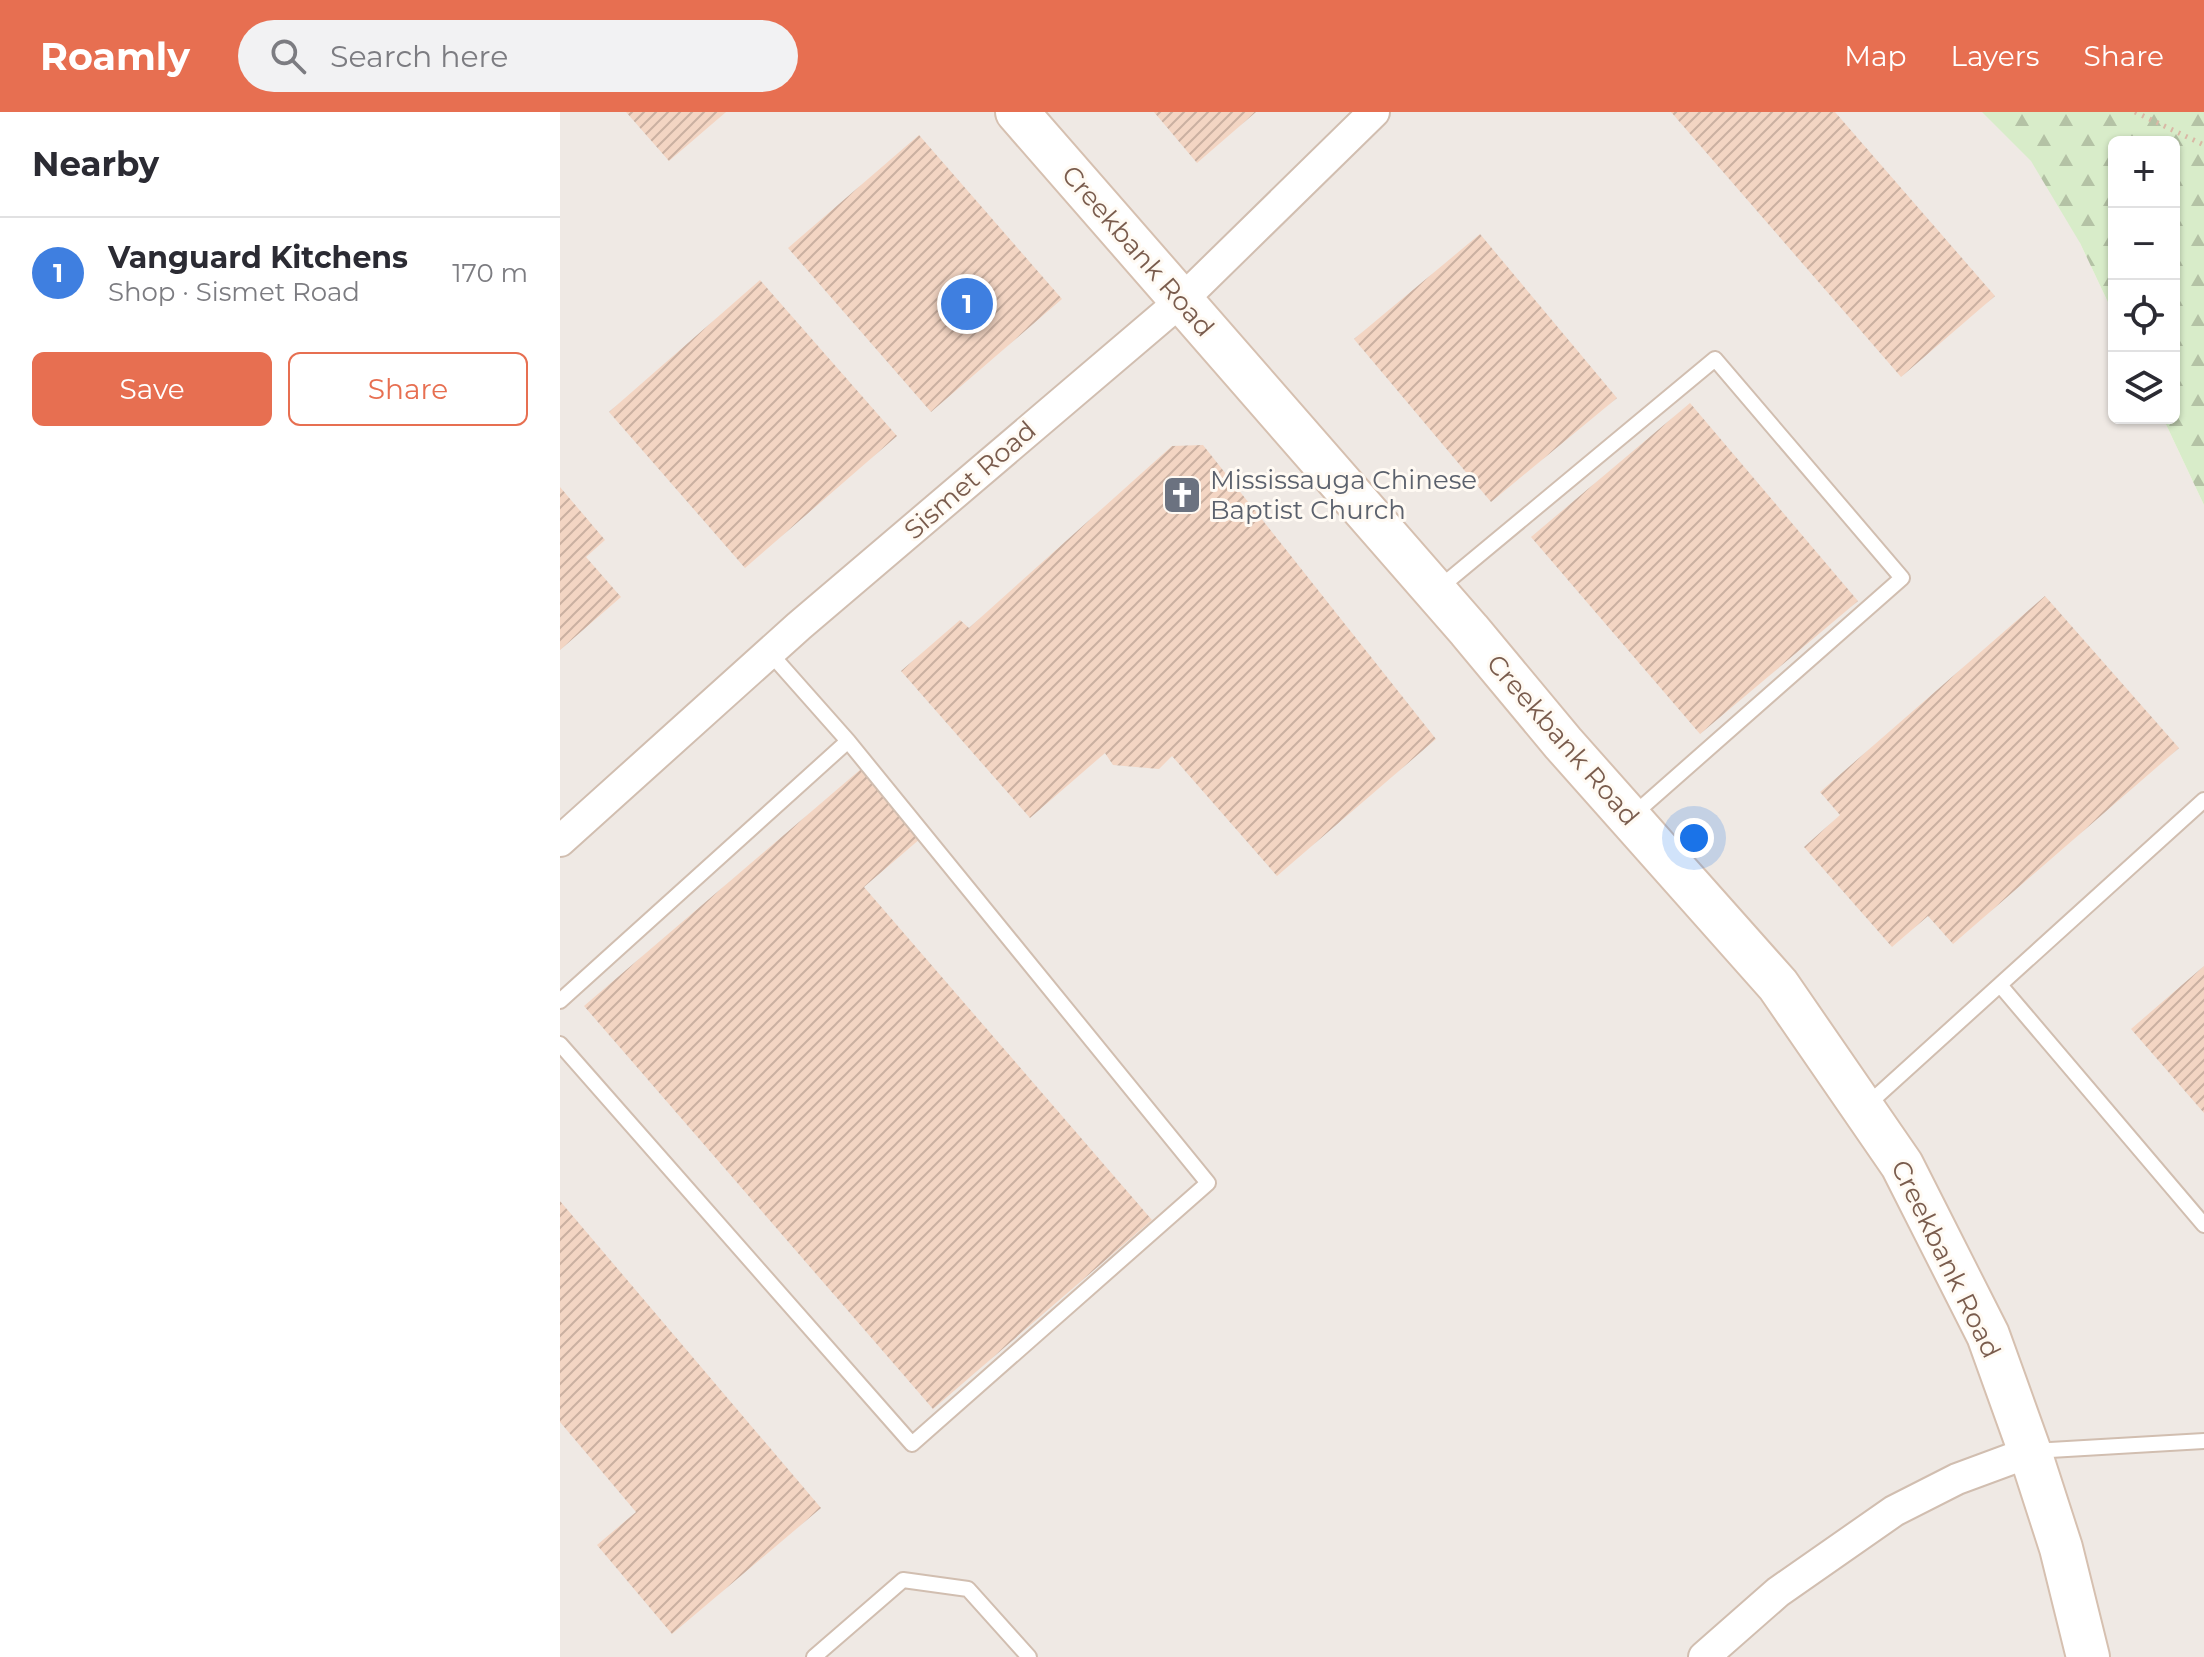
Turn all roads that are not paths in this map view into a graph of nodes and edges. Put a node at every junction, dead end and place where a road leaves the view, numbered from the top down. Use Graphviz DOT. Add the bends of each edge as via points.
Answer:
graph roads {
  1 [pos="1017,112"];
  2 [pos="1374,112"];
  3 [pos="1182,300"];
  4 [pos="1435,592"];
  5 [pos="770,653"];
  6 [pos="848,741"];
  7 [pos="2204,800"];
  8 [pos="1630,818"];
  9 [pos="560,841"];
  10 [pos="2000,985"];
  11 [pos="560,1001"];
  12 [pos="560,1044"];
  13 [pos="1863,1109"];
  14 [pos="2204,1225"];
  15 [pos="2204,1441"];
  16 [pos="2030,1452"];
  17 [pos="814,1657"];
  18 [pos="1029,1657"];
  19 [pos="1704,1657"];
  20 [pos="2088,1657"];
  1 -- 3 [label="street, Creekbank Road"];
  2 -- 3 [label="street, Sismet Road"];
  3 -- 4 [label="street, Creekbank Road"];
  3 -- 5 [label="street, Sismet Road"];
  4 -- 8 [label="street, Creekbank Road"];
  4 -- 8 [label="lane" via="1715,359 1902,578"];
  5 -- 6 [label="lane"];
  5 -- 9 [label="street, Sismet Road"];
  6 -- 11 [label="lane"];
  6 -- 12 [label="lane" via="1208,1183 912,1444"];
  7 -- 10 [label="lane"];
  8 -- 13 [label="street, Creekbank Road" via="1778,985"];
  10 -- 13 [label="lane"];
  10 -- 14 [label="lane"];
  13 -- 16 [label="street, Creekbank Road" via="1902,1165 1988,1335"];
  15 -- 16 [label="lane"];
  16 -- 19 [label="street" via="1957,1479 1894,1511 1778,1592"];
  16 -- 20 [label="street, Creekbank Road"];
  17 -- 18 [label="lane" via="903,1580 968,1589"];
}
